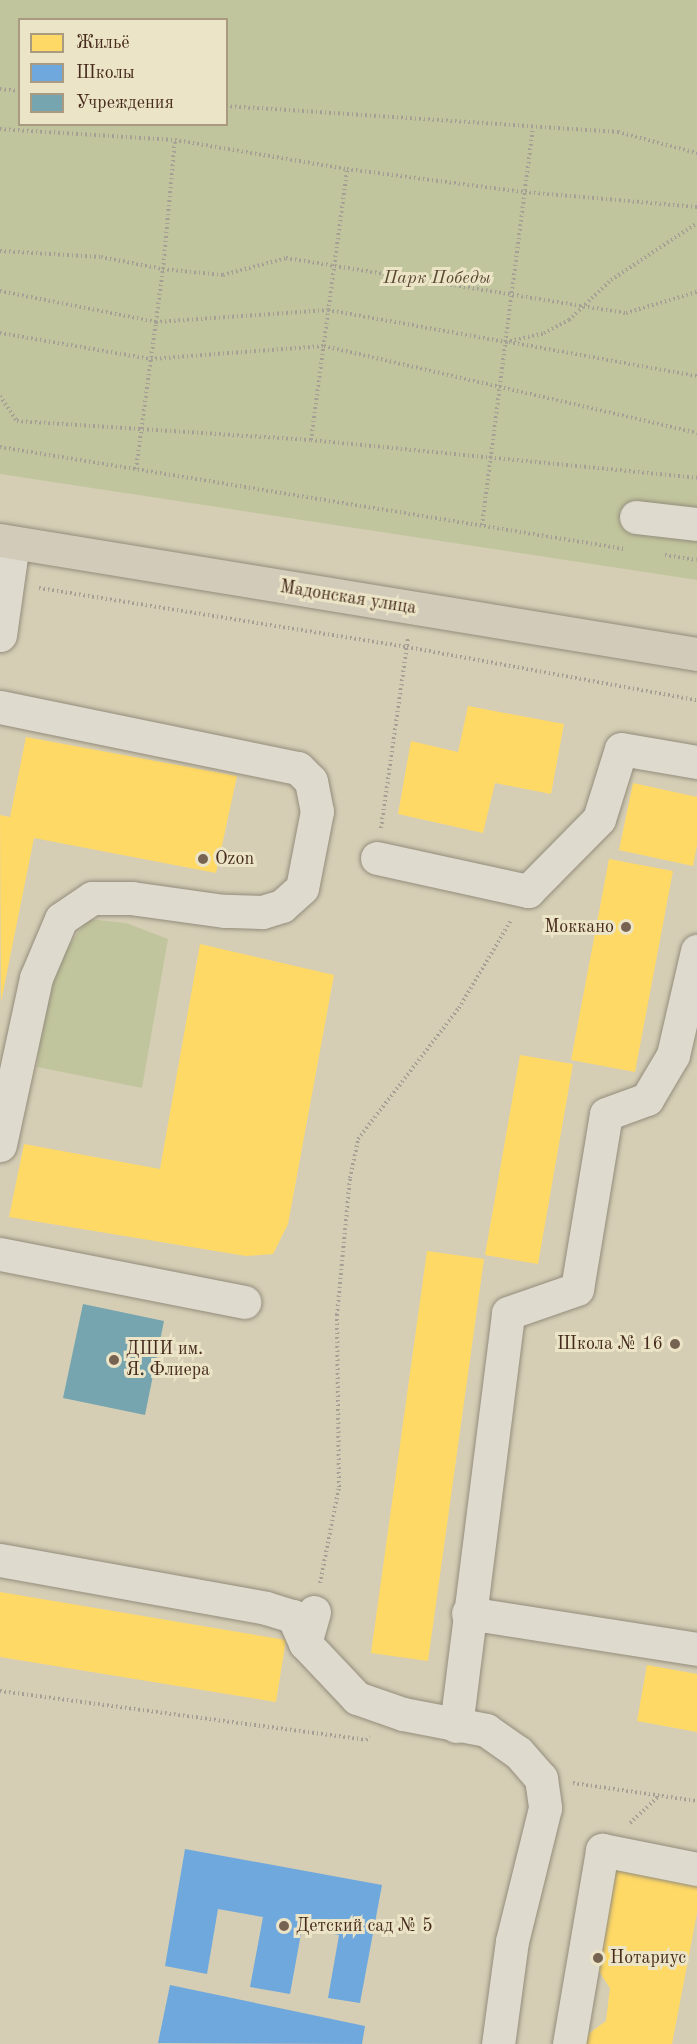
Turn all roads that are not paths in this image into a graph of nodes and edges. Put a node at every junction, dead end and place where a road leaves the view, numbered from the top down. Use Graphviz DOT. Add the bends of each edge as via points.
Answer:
graph roads {
  1 [pos="636,517"];
  2 [pos="697,524"];
  3 [pos="7,542"];
  4 [pos="0,635"];
  5 [pos="697,654"];
  6 [pos="0,706"];
  7 [pos="697,762"];
  8 [pos="377,858"];
  9 [pos="697,951"];
  10 [pos="0,1145"];
  11 [pos="0,1254"];
  12 [pos="243,1302"];
  13 [pos="0,1560"];
  14 [pos="468,1613"];
  15 [pos="697,1649"];
  16 [pos="456,1726"];
  17 [pos="697,1869"];
  18 [pos="498,2044"];
  19 [pos="569,2044"];
  1 -- 2 [label="lane"];
  3 -- 4 [label="lane" via="9,583"];
  3 -- 5 [label="highway, Мадонская улица"];
  6 -- 10 [label="lane" via="298,768 311,781 317,810 302,888 282,906 243,912 132,898 92,898 61,920 36,978"];
  7 -- 8 [label="lane" via="621,749 599,819 528,891"];
  9 -- 14 [label="lane" via="673,1055 648,1099 606,1114 578,1289 508,1313"];
  11 -- 12 [label="lane"];
  13 -- 16 [label="lane" via="293,1616 310,1627 357,1698"];
  14 -- 15 [label="lane"];
  14 -- 16 [label="lane"];
  16 -- 18 [label="lane" via="486,1730 518,1752 542,1778 545,1808 512,1941"];
  17 -- 19 [label="lane" via="602,1850"];
}
